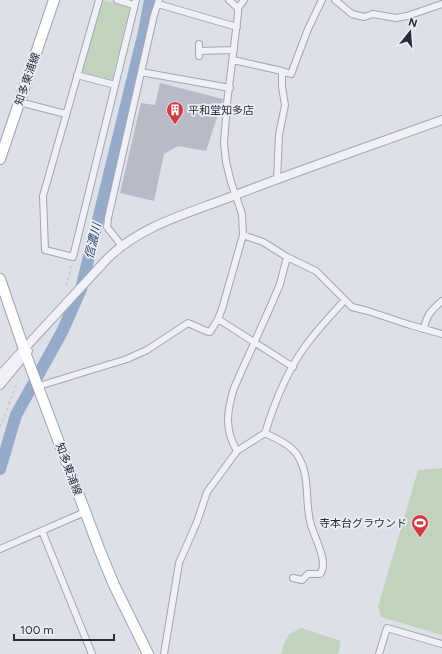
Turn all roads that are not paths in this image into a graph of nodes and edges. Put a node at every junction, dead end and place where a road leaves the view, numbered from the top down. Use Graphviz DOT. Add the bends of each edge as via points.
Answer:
graph roads {
  1 [pos="54,0"];
  2 [pos="99,0"];
  3 [pos="117,0"];
  4 [pos="229,0"];
  5 [pos="244,0"];
  6 [pos="322,0"];
  7 [pos="335,0"];
  8 [pos="135,2"];
  9 [pos="158,2"];
  10 [pos="442,4"];
  11 [pos="238,8"];
  12 [pos="237,27"];
  13 [pos="199,50"];
  14 [pos="234,50"];
  15 [pos="233,60"];
  16 [pos="282,71"];
  17 [pos="141,72"];
  18 [pos="77,75"];
  19 [pos="115,85"];
  20 [pos="230,88"];
  21 [pos="19,102"];
  22 [pos="66,114"];
  23 [pos="442,120"];
  24 [pos="0,159"];
  25 [pos="277,180"];
  26 [pos="236,195"];
  27 [pos="243,235"];
  28 [pos="122,246"];
  29 [pos="287,257"];
  30 [pos="0,279"];
  31 [pos="344,300"];
  32 [pos="442,301"];
  33 [pos="218,319"];
  34 [pos="424,329"];
  35 [pos="442,334"];
  36 [pos="255,342"];
  37 [pos="25,352"];
  38 [pos="293,367"];
  39 [pos="0,375"];
  40 [pos="0,385"];
  41 [pos="39,386"];
  42 [pos="265,433"];
  43 [pos="237,451"];
  44 [pos="85,512"];
  45 [pos="42,531"];
  46 [pos="0,549"];
  47 [pos="293,578"];
  48 [pos="442,644"];
  49 [pos="92,654"];
  50 [pos="148,654"];
  51 [pos="164,654"];
  52 [pos="379,654"];
  1 -- 21 [label="main road, 知多東浦線"];
  2 -- 18 [label="street"];
  3 -- 8 [label="street"];
  4 -- 11 [label="street"];
  5 -- 11 [label="street"];
  6 -- 16 [label="street" via="291,74"];
  7 -- 10 [label="street" via="358,16 374,14 396,18"];
  8 -- 19 [label="street"];
  9 -- 12 [label="street"];
  9 -- 17 [label="street"];
  11 -- 12 [label="street"];
  12 -- 14 [label="street"];
  13 -- 14 [label="street"];
  14 -- 15 [label="street"];
  15 -- 16 [label="street"];
  15 -- 20 [label="street"];
  16 -- 25 [label="street" via="285,105 279,136"];
  17 -- 20 [label="street"];
  17 -- 28 [label="street" via="107,224"];
  18 -- 19 [label="street"];
  18 -- 22 [label="street"];
  19 -- 22 [label="street" via="73,257 45,250 43,196"];
  20 -- 26 [label="street" via="224,143 226,162"];
  21 -- 22 [label="street"];
  21 -- 24 [label="main road, 知多東浦線"];
  23 -- 25 [label="street"];
  25 -- 26 [label="street"];
  26 -- 27 [label="street" via="242,214"];
  26 -- 28 [label="street" via="153,226"];
  27 -- 29 [label="street" via="263,242"];
  27 -- 33 [label="street"];
  28 -- 37 [label="street" via="90,277"];
  29 -- 31 [label="street" via="316,271"];
  29 -- 36 [label="street" via="280,284"];
  30 -- 37 [label="main road, 知多東浦線"];
  31 -- 34 [label="street" via="352,307"];
  31 -- 38 [label="street" via="312,338"];
  32 -- 34 [label="street" via="432,308"];
  33 -- 36 [label="street"];
  33 -- 41 [label="street" via="210,332 188,323 127,359"];
  34 -- 35 [label="street"];
  36 -- 38 [label="street"];
  36 -- 43 [label="street" via="234,388 229,406 229,431"];
  37 -- 39 [label="street"];
  37 -- 40 [label="street"];
  37 -- 41 [label="main road, 知多東浦線"];
  38 -- 42 [label="street" via="272,409"];
  41 -- 44 [label="main road, 知多東浦線"];
  42 -- 43 [label="street"];
  42 -- 47 [label="street" via="290,447 299,456 305,473 310,522 321,552 323,568 320,574 308,574 302,580"];
  43 -- 51 [label="street" via="207,492 179,563"];
  44 -- 45 [label="street"];
  44 -- 50 [label="main road, 知多東浦線" via="114,585"];
  45 -- 46 [label="street"];
  45 -- 49 [label="street"];
  48 -- 52 [label="street" via="387,628"];
}
